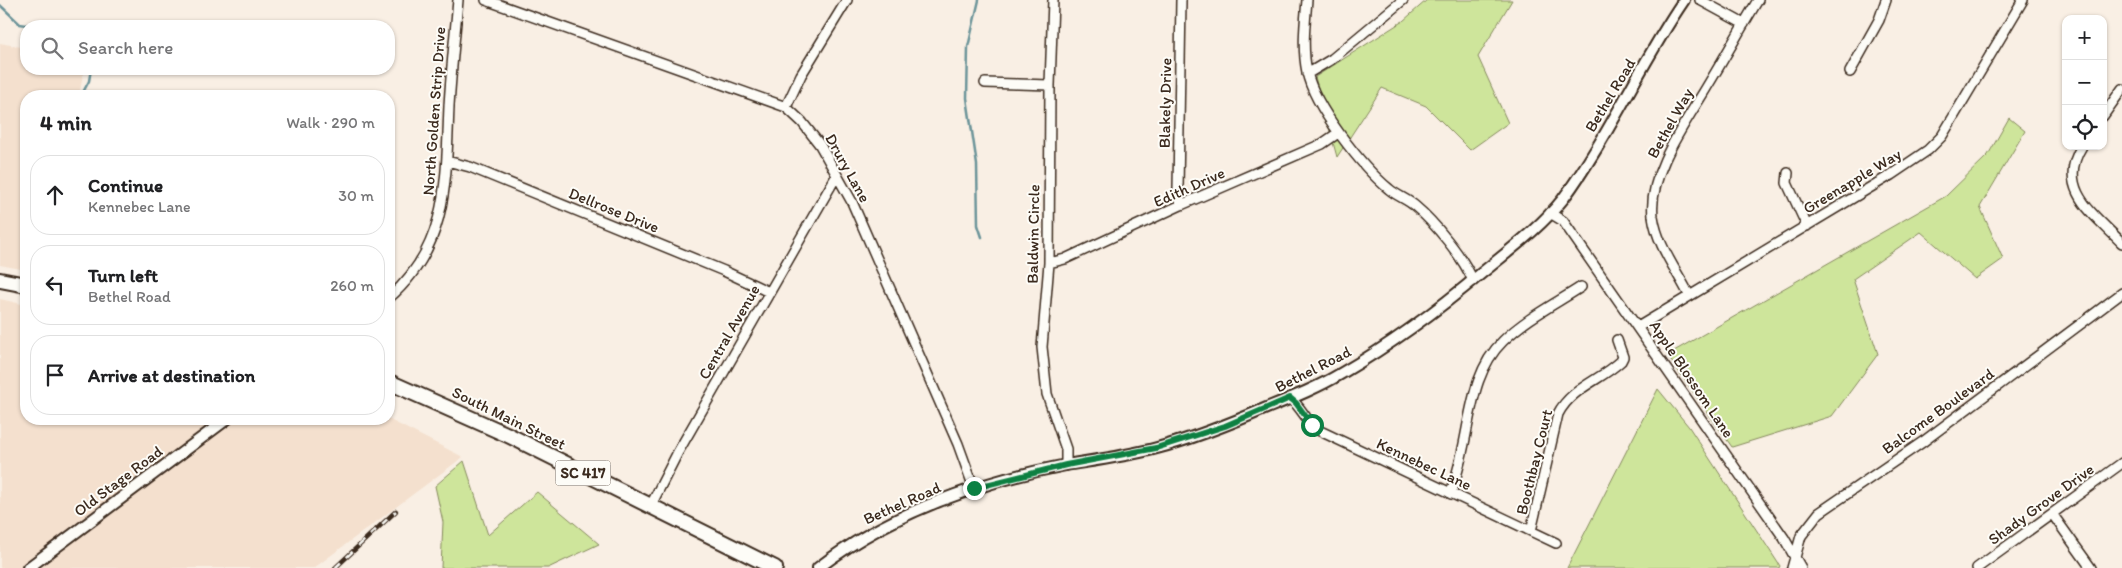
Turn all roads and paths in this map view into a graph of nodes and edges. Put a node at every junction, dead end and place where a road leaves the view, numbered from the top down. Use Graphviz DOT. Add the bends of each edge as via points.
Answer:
graph roads {
  1 [pos="458,0"];
  2 [pos="486,0"];
  3 [pos="847,0"];
  4 [pos="1053,0"];
  5 [pos="1181,0"];
  6 [pos="1307,0"];
  7 [pos="1403,0"];
  8 [pos="1684,0"];
  9 [pos="1700,0"];
  10 [pos="1758,0"];
  11 [pos="1886,0"];
  12 [pos="2023,0"];
  13 [pos="1744,24"];
  14 [pos="1850,72"];
  15 [pos="1307,74"];
  16 [pos="985,83"];
  17 [pos="1050,84"];
  18 [pos="2122,90"];
  19 [pos="786,107"];
  20 [pos="2107,111"];
  21 [pos="1338,134"];
  22 [pos="2080,150"];
  23 [pos="447,160"];
  24 [pos="1788,173"];
  25 [pos="837,175"];
  26 [pos="1181,205"];
  27 [pos="1550,213"];
  28 [pos="1807,226"];
  29 [pos="2122,243"];
  30 [pos="1049,263"];
  31 [pos="0,280"];
  32 [pos="1473,280"];
  33 [pos="20,284"];
  34 [pos="1582,287"];
  35 [pos="395,291"];
  36 [pos="769,292"];
  37 [pos="2122,293"];
  38 [pos="1689,294"];
  39 [pos="1638,327"];
  40 [pos="1617,340"];
  41 [pos="395,385"];
  42 [pos="1290,398"];
  43 [pos="219,425"];
  44 [pos="1066,465"];
  45 [pos="2121,466"];
  46 [pos="974,488"];
  47 [pos="1451,494"];
  48 [pos="650,505"];
  49 [pos="2053,515"];
  50 [pos="1531,531"];
  51 [pos="1556,543"];
  52 [pos="1793,563"];
  53 [pos="28,568"];
  54 [pos="775,568"];
  55 [pos="818,568"];
  56 [pos="1802,568"];
  57 [pos="1977,568"];
  58 [pos="2091,568"];
  1 -- 23 [label="street, North Golden Strip Drive"];
  2 -- 19 [label="street, Drury Lane"];
  3 -- 19 [label="street" via="801,74"];
  4 -- 17 [label="street, Baldwin Circle"];
  5 -- 26 [label="street, Blakely Drive" via="1178,189"];
  6 -- 15 [label="street" via="1303,47"];
  7 -- 15 [label="street" via="1332,59"];
  8 -- 27 [label="street, Bethel Road" via="1588,162"];
  9 -- 13 [label="street"];
  10 -- 13 [label="street, Bethel Way"];
  11 -- 14 [label="street" via="1879,20"];
  12 -- 28 [label="street, Greenapple Way" via="1934,146"];
  13 -- 38 [label="street, Bethel Way" via="1668,153 1654,192 1653,214 1658,236"];
  15 -- 21 [label="street"];
  16 -- 17 [label="street"];
  17 -- 30 [label="street, Baldwin Circle"];
  18 -- 20 [label="street"];
  19 -- 25 [label="street, Drury Lane" via="820,145"];
  21 -- 26 [label="street, Edith Drive" via="1322,144"];
  21 -- 32 [label="street" via="1379,180 1424,214 1467,266"];
  22 -- 29 [label="street" via="2072,175 2075,189 2088,208"];
  23 -- 35 [label="street, North Golden Strip Drive" via="443,204 429,246 416,268"];
  23 -- 36 [label="street, Dellrose Drive"];
  24 -- 28 [label="street" via="1787,183"];
  25 -- 36 [label="street, Central Avenue"];
  25 -- 46 [label="street, Drury Lane" via="883,270"];
  26 -- 30 [label="street, Edith Drive" via="1065,259"];
  27 -- 32 [label="street, Bethel Road" via="1524,239"];
  27 -- 39 [label="street, Apple Blossom Lane" via="1563,221"];
  28 -- 38 [label="street, Greenapple Way"];
  30 -- 44 [label="street, Baldwin Circle" via="1042,346 1047,394 1066,449"];
  31 -- 33 [label="main road"];
  32 -- 42 [label="street, Bethel Road" via="1372,355"];
  34 -- 47 [label="street" via="1512,333 1493,352 1474,394"];
  36 -- 48 [label="street, Central Avenue"];
  37 -- 52 [label="street, Balcome Boulevard" via="1924,441 1819,513 1801,536"];
  38 -- 39 [label="street, Greenapple Way"];
  39 -- 52 [label="street, Apple Blossom Lane" via="1784,538"];
  40 -- 50 [label="street, Boothbay Court" via="1622,361 1575,393 1558,414"];
  41 -- 48 [label="main road, South Main Street / SC 417"];
  42 -- 44 [label="street, Bethel Road" via="1180,441"];
  42 -- 47 [label="street, Kennebec Lane" via="1316,429"];
  43 -- 53 [label="street, Old Stage Road"];
  44 -- 46 [label="street, Bethel Road"];
  45 -- 49 [label="street, Shady Grove Drive"];
  46 -- 55 [label="street, Bethel Road" via="876,530"];
  47 -- 50 [label="street, Kennebec Lane"];
  48 -- 54 [label="main road, South Main Street / SC 417"];
  49 -- 57 [label="street, Shady Grove Drive"];
  49 -- 58 [label="street"];
  50 -- 51 [label="street, Kennebec Lane"];
  52 -- 56 [label="street, Apple Blossom Lane"];
}
